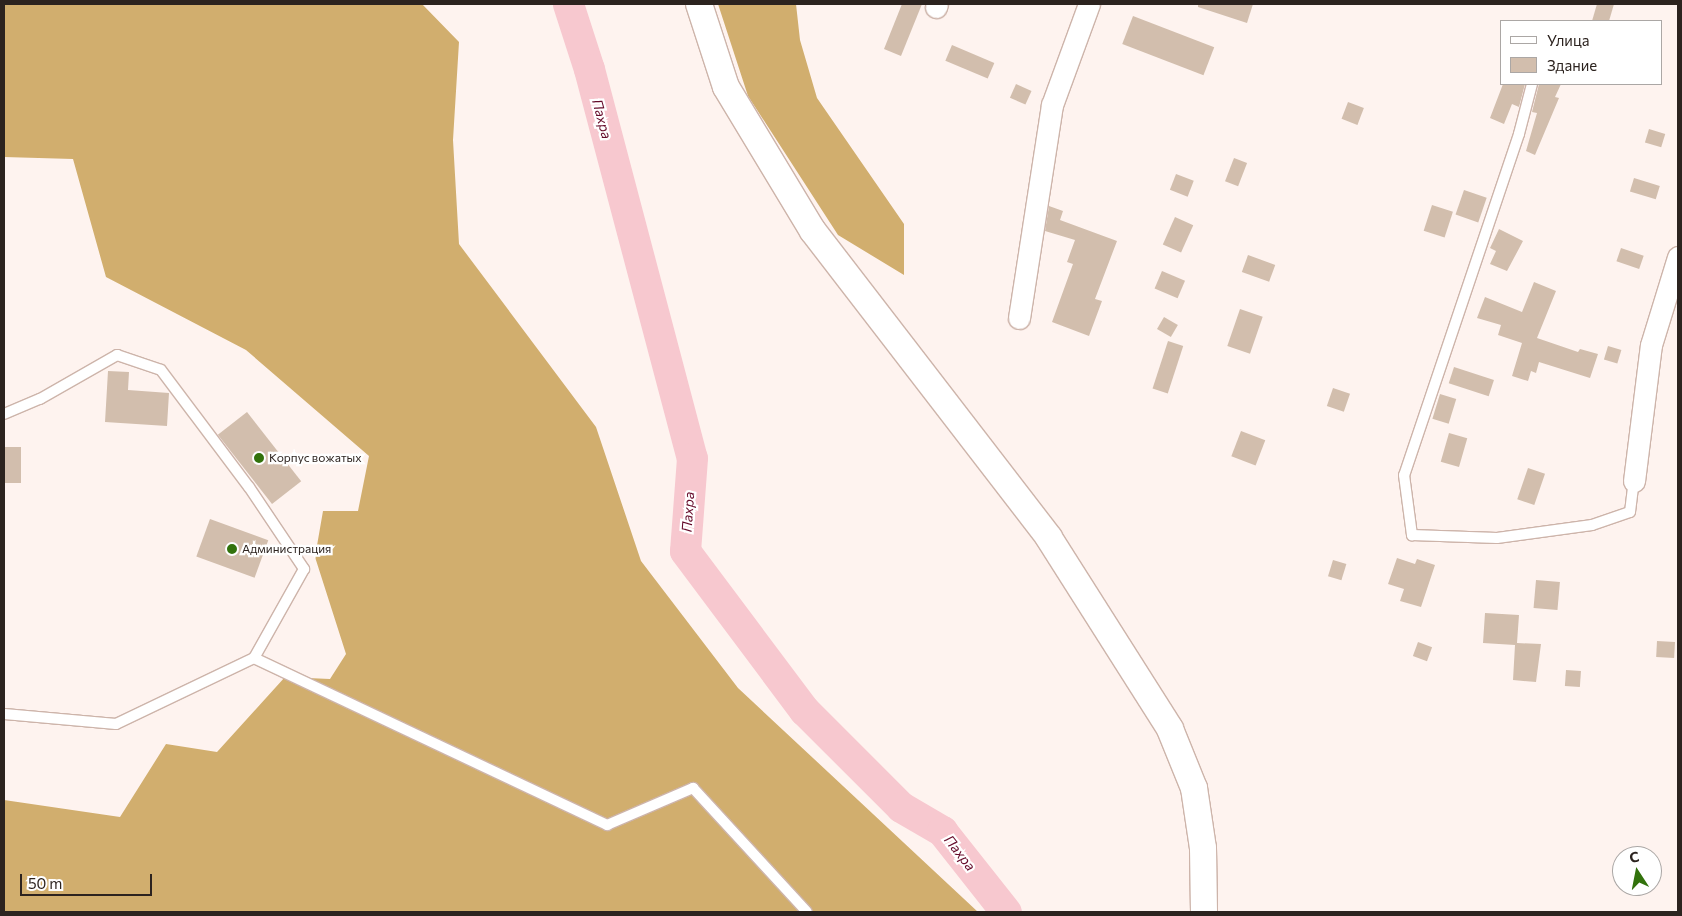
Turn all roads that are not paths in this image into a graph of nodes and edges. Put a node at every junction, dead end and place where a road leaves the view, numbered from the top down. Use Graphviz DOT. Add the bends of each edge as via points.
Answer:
graph roads {
  1 [pos="699,4"];
  2 [pos="1089,4"];
  3 [pos="1532,85"];
  4 [pos="1678,257"];
  5 [pos="1019,318"];
  6 [pos="4,414"];
  7 [pos="1634,481"];
  8 [pos="254,658"];
  9 [pos="4,714"];
  10 [pos="808,912"];
  11 [pos="1204,912"];
  1 -- 11 [label="street" via="726,87 813,231 1049,538 1170,729 1194,788 1203,848"];
  2 -- 5 [label="street" via="1052,105"];
  3 -- 7 [label="lane" via="1519,134 1404,475 1412,534 1497,538 1592,525 1630,512"];
  4 -- 7 [label="street" via="1651,345"];
  6 -- 8 [label="lane" via="40,399 117,354 161,370 249,486 304,569"];
  8 -- 9 [label="lane" via="116,724"];
  8 -- 10 [label="lane" via="607,825 693,788"];
}
